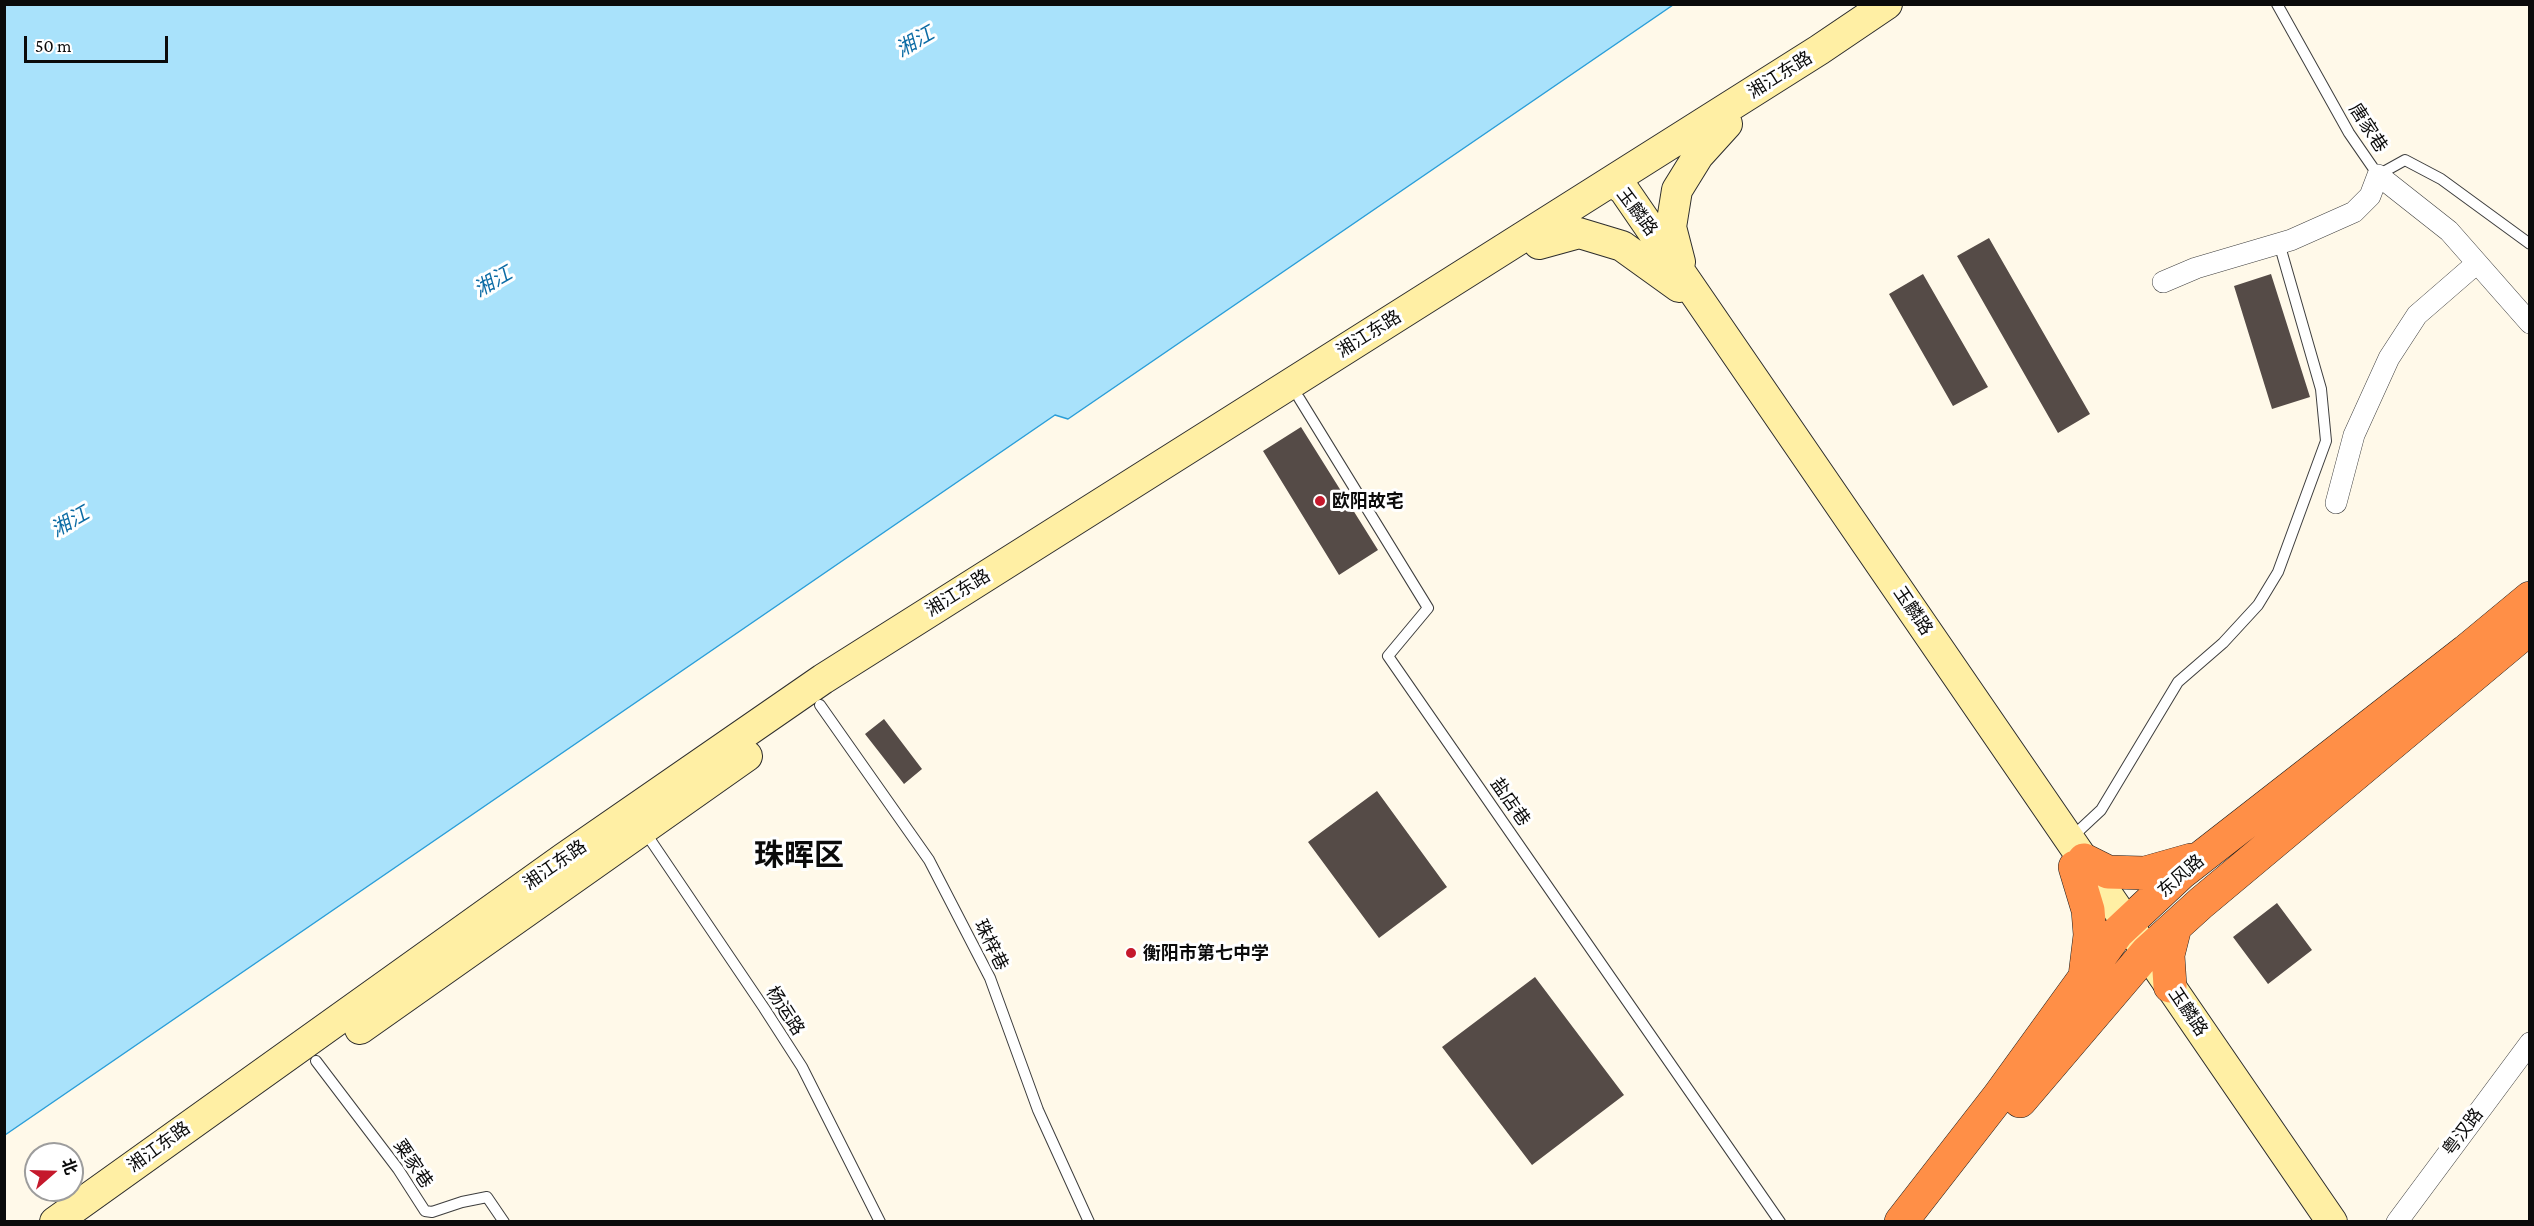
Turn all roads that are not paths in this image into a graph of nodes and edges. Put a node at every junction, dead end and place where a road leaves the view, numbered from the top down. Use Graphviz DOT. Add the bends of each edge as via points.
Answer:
graph roads {
  1 [pos="1887,4"];
  2 [pos="1910,4"];
  3 [pos="2277,4"];
  4 [pos="1727,124"];
  5 [pos="2378,175"];
  6 [pos="1617,188"];
  7 [pos="2279,243"];
  8 [pos="1539,244"];
  9 [pos="2529,244"];
  10 [pos="2477,263"];
  11 [pos="2163,282"];
  12 [pos="1682,283"];
  13 [pos="2529,323"];
  14 [pos="1299,398"];
  15 [pos="2336,503"];
  16 [pos="2529,598"];
  17 [pos="2529,628"];
  18 [pos="820,705"];
  19 [pos="643,830"];
  20 [pos="2076,856"];
  21 [pos="2202,857"];
  22 [pos="2175,927"];
  23 [pos="2123,928"];
  24 [pos="2142,956"];
  25 [pos="2095,989"];
  26 [pos="2166,990"];
  27 [pos="2529,1042"];
  28 [pos="316,1061"];
  29 [pos="55,1221"];
  30 [pos="88,1221"];
  31 [pos="504,1221"];
  32 [pos="880,1221"];
  33 [pos="1089,1221"];
  34 [pos="1780,1221"];
  35 [pos="1901,1221"];
  36 [pos="1927,1221"];
  37 [pos="2317,1221"];
  38 [pos="2332,1221"];
  39 [pos="2397,1221"];
  1 -- 6 [label="main road, 湘江东路"];
  2 -- 4 [label="main road, 湘江东路"];
  3 -- 5 [label="lane, 唐家巷" via="2349,133"];
  4 -- 6 [label="main road, 湘江东路"];
  4 -- 12 [label="main road" via="1698,156 1677,190 1671,227"];
  5 -- 7 [label="street" via="2370,196 2354,212"];
  5 -- 9 [label="lane, 唐家巷" via="2405,160 2441,179"];
  5 -- 10 [label="street" via="2449,231"];
  6 -- 8 [label="main road, 湘江东路"];
  6 -- 12 [label="main road, 玉麟路"];
  6 -- 29 [label="main road, 湘江东路" via="822,679"];
  7 -- 11 [label="street"];
  7 -- 20 [label="lane" via="2321,389 2326,441 2278,572 2258,605 2223,643 2178,682 2101,810 2085,828"];
  8 -- 12 [label="main road" via="1579,233 1622,246"];
  8 -- 14 [label="main road, 湘江东路"];
  10 -- 13 [label="street"];
  10 -- 15 [label="street" via="2417,315 2389,358 2354,435"];
  12 -- 20 [label="main road, 玉麟路"];
  14 -- 18 [label="main road, 湘江东路"];
  14 -- 34 [label="lane, 盐店巷" via="1428,608 1388,656"];
  16 -- 21 [label="highway, 东风路"];
  17 -- 22 [label="highway, 东风路"];
  18 -- 19 [label="main road, 湘江东路"];
  18 -- 33 [label="lane, 珠梓巷" via="929,860 990,978 1038,1110"];
  19 -- 28 [label="main road, 湘江东路"];
  19 -- 32 [label="lane, 杨运路" via="802,1067"];
  20 -- 21 [label="highway" via="2108,872 2145,873"];
  20 -- 23 [label="main road, 玉麟路"];
  20 -- 25 [label="highway" via="2088,910"];
  21 -- 23 [label="highway, 东风路"];
  22 -- 24 [label="highway, 东风路"];
  22 -- 26 [label="highway"];
  23 -- 24 [label="main road, 玉麟路"];
  23 -- 25 [label="highway, 东风路"];
  24 -- 25 [label="highway, 东风路"];
  24 -- 26 [label="main road, 玉麟路"];
  25 -- 26 [label="highway"];
  25 -- 35 [label="highway, 东风路" via="1999,1096"];
  25 -- 36 [label="highway, 东风路" via="2025,1094"];
  26 -- 37 [label="main road, 玉麟路"];
  26 -- 38 [label="main road, 玉麟路"];
  27 -- 39 [label="street, 粤汉路"];
  28 -- 30 [label="main road, 湘江东路"];
  28 -- 31 [label="lane, 粟家巷" via="398,1168 425,1211 487,1197"];
}
